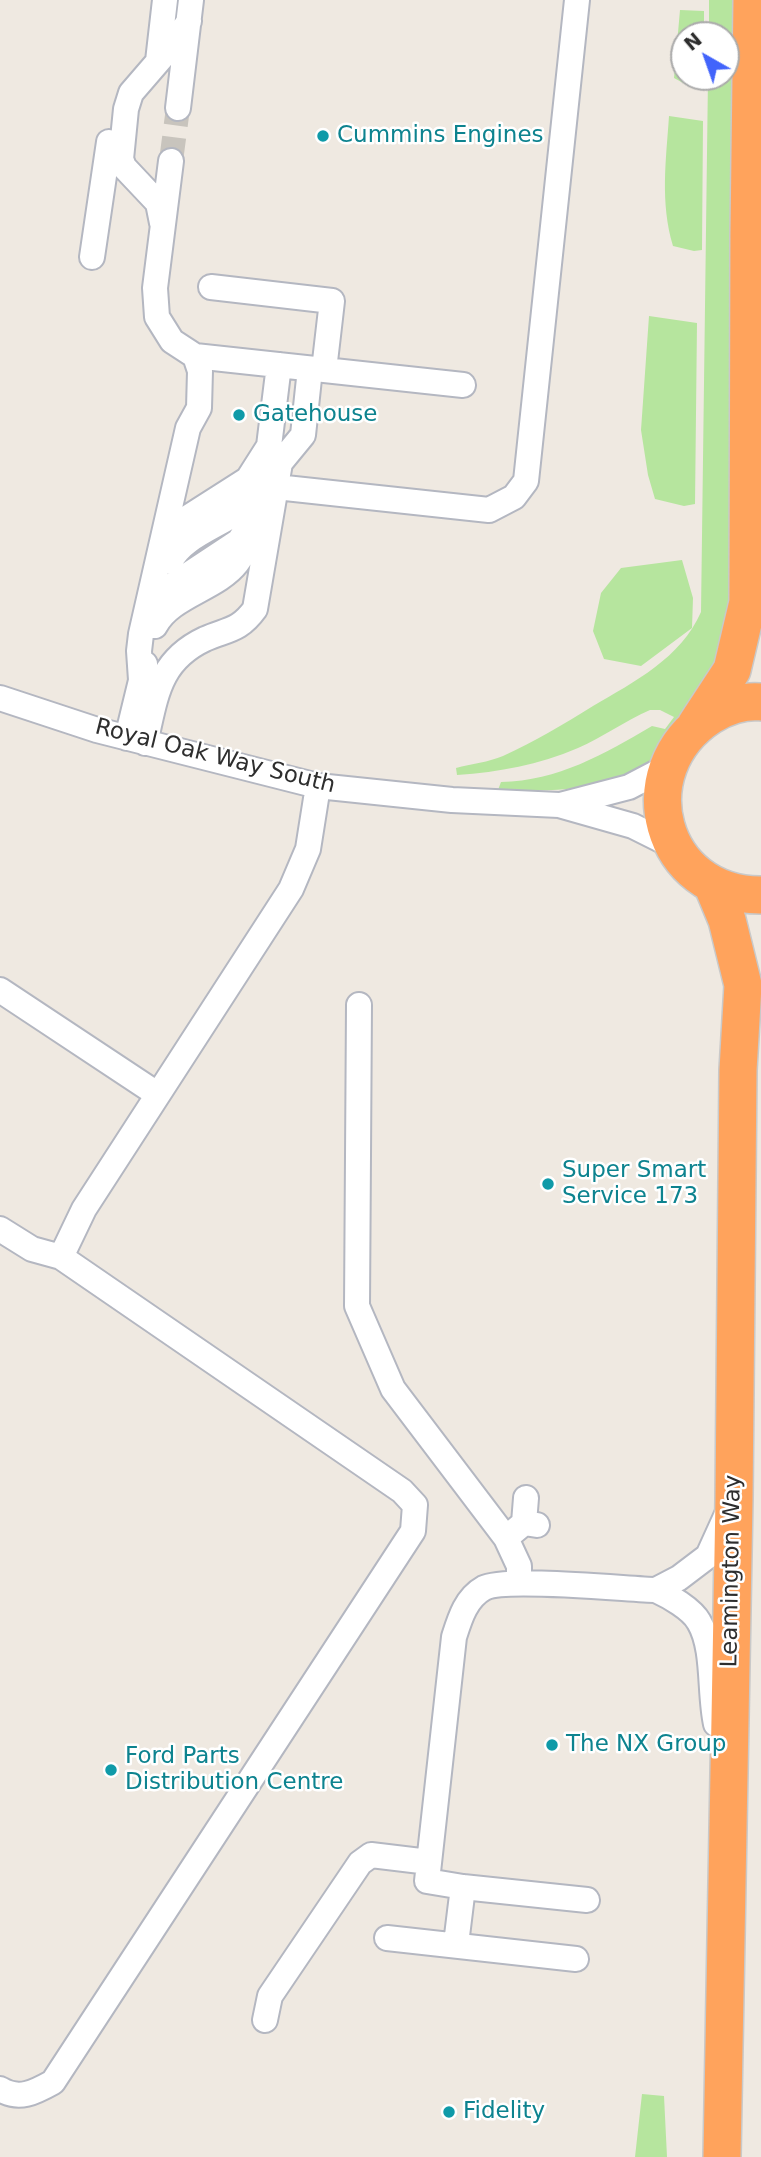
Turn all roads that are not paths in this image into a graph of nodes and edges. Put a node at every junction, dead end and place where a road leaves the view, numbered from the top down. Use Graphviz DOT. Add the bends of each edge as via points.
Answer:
graph roads {
  1 [pos="165,0"];
  2 [pos="577,0"];
  3 [pos="752,0"];
  4 [pos="190,10"];
  5 [pos="158,61"];
  6 [pos="109,142"];
  7 [pos="171,161"];
  8 [pos="162,234"];
  9 [pos="92,257"];
  10 [pos="211,287"];
  11 [pos="195,356"];
  12 [pos="279,365"];
  13 [pos="317,369"];
  14 [pos="463,385"];
  15 [pos="261,491"];
  16 [pos="161,597"];
  17 [pos="748,602"];
  18 [pos="761,635"];
  19 [pos="141,680"];
  20 [pos="0,698"];
  21 [pos="761,702"];
  22 [pos="154,704"];
  23 [pos="696,725"];
  24 [pos="136,740"];
  25 [pos="193,755"];
  26 [pos="668,766"];
  27 [pos="318,786"];
  28 [pos="559,805"];
  29 [pos="675,847"];
  30 [pos="712,884"];
  31 [pos="761,895"];
  32 [pos="761,949"];
  33 [pos="743,985"];
  34 [pos="0,990"];
  35 [pos="359,1005"];
  36 [pos="157,1094"];
  37 [pos="0,1229"];
  38 [pos="61,1257"];
  39 [pos="526,1498"];
  40 [pos="734,1499"];
  41 [pos="522,1529"];
  42 [pos="519,1583"];
  43 [pos="656,1590"];
  44 [pos="729,1768"];
  45 [pos="429,1862"];
  46 [pos="463,1887"];
  47 [pos="587,1900"];
  48 [pos="387,1938"];
  49 [pos="456,1944"];
  50 [pos="576,1959"];
  51 [pos="265,2020"];
  52 [pos="0,2088"];
  53 [pos="722,2157"];
  1 -- 5 [label="street"];
  2 -- 15 [label="street" via="526,481 514,498 489,510"];
  3 -- 17 [label="highway"];
  4 -- 5 [label="street"];
  4 -- 5 [label="street" via="179,96"];
  5 -- 6 [label="street" via="131,93"];
  6 -- 8 [label="street" via="124,167 158,203"];
  6 -- 9 [label="street"];
  7 -- 8 [label="street"];
  8 -- 11 [label="street" via="155,288 157,317 172,341"];
  10 -- 13 [label="street" via="332,301"];
  11 -- 12 [label="street"];
  11 -- 19 [label="street" via="200,371 199,408 188,428 141,634"];
  12 -- 13 [label="street"];
  12 -- 15 [label="street"];
  13 -- 14 [label="street"];
  13 -- 15 [label="street" via="303,435"];
  15 -- 16 [label="street" via="183,545"];
  15 -- 16 [label="street" via="239,541"];
  15 -- 16 [label="street" via="233,578 160,627"];
  15 -- 22 [label="street" via="255,609 234,630 206,639 168,667"];
  16 -- 19 [label="street"];
  17 -- 18 [label="highway"];
  17 -- 23 [label="highway" via="732,670"];
  19 -- 24 [label="street"];
  20 -- 24 [label="street, Royal Oak Way South"];
  21 -- 23 [label="highway" via="721,709"];
  22 -- 24 [label="street"];
  22 -- 25 [label="street" via="172,739"];
  23 -- 26 [label="highway"];
  24 -- 25 [label="street, Royal Oak Way South"];
  25 -- 27 [label="street, Royal Oak Way South"];
  26 -- 28 [label="street, Royal Oak Way South" via="629,788"];
  26 -- 29 [label="highway" via="662,813"];
  27 -- 28 [label="street, Royal Oak Way South"];
  27 -- 36 [label="street" via="308,849 291,889"];
  28 -- 29 [label="street, Royal Oak Way South" via="633,826"];
  29 -- 30 [label="highway" via="685,863"];
  30 -- 31 [label="highway" via="743,895"];
  30 -- 33 [label="highway, Leamington Way" via="727,920"];
  32 -- 33 [label="highway, Leamington Way"];
  33 -- 40 [label="highway, Leamington Way" via="738,1070"];
  34 -- 36 [label="street"];
  35 -- 41 [label="street" via="357,1306 393,1390"];
  36 -- 38 [label="street" via="83,1209"];
  37 -- 38 [label="street" via="32,1249"];
  38 -- 52 [label="street" via="415,1505 413,1531 53,2082 26,2096"];
  39 -- 41 [label="street"];
  40 -- 43 [label="street" via="708,1556"];
  40 -- 44 [label="highway, Leamington Way"];
  41 -- 42 [label="street"];
  42 -- 43 [label="street"];
  42 -- 45 [label="street" via="486,1587 471,1598 460,1617"];
  43 -- 44 [label="street" via="673,1598 699,1622 706,1643 715,1720"];
  44 -- 53 [label="highway, Leamington Way"];
  45 -- 46 [label="street" via="428,1881"];
  45 -- 51 [label="street" via="371,1855 360,1863 270,1996"];
  46 -- 47 [label="street"];
  46 -- 49 [label="street"];
  48 -- 49 [label="street"];
  49 -- 50 [label="street"];
}
